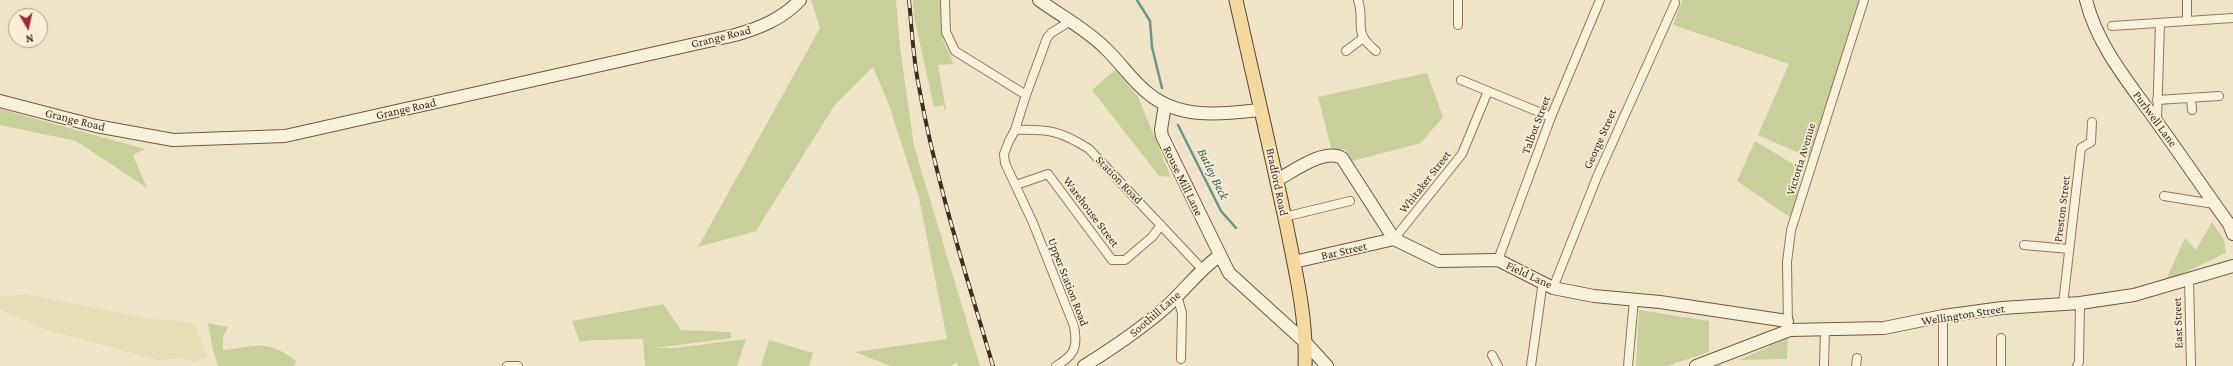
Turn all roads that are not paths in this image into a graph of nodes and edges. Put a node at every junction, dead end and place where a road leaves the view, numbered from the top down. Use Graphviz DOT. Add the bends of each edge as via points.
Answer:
graph roads {
  1 [pos="800,0"];
  2 [pos="945,0"];
  3 [pos="1039,0"];
  4 [pos="1236,0"];
  5 [pos="1358,0"];
  6 [pos="1458,0"];
  7 [pos="1600,0"];
  8 [pos="1864,0"];
  9 [pos="2086,0"];
  10 [pos="2187,0"];
  11 [pos="1675,2"];
  12 [pos="2233,18"];
  13 [pos="2187,21"];
  14 [pos="1069,22"];
  15 [pos="2160,23"];
  16 [pos="1458,25"];
  17 [pos="2112,26"];
  18 [pos="1363,38"];
  19 [pos="1346,51"];
  20 [pos="1376,51"];
  21 [pos="1461,80"];
  22 [pos="1488,91"];
  23 [pos="1026,94"];
  24 [pos="2219,96"];
  25 [pos="2191,98"];
  26 [pos="2157,100"];
  27 [pos="0,101"];
  28 [pos="1165,104"];
  29 [pos="1260,110"];
  30 [pos="2192,110"];
  31 [pos="1551,117"];
  32 [pos="2156,121"];
  33 [pos="2092,122"];
  34 [pos="1015,130"];
  35 [pos="1277,180"];
  36 [pos="1016,186"];
  37 [pos="2164,196"];
  38 [pos="1350,201"];
  39 [pos="2214,204"];
  40 [pos="1284,217"];
  41 [pos="1161,225"];
  42 [pos="2232,227"];
  43 [pos="1394,239"];
  44 [pos="2024,245"];
  45 [pos="2069,249"];
  46 [pos="1219,256"];
  47 [pos="1498,260"];
  48 [pos="1294,262"];
  49 [pos="2233,266"];
  50 [pos="1202,269"];
  51 [pos="2189,278"];
  52 [pos="1543,281"];
  53 [pos="1553,288"];
  54 [pos="1178,296"];
  55 [pos="1634,299"];
  56 [pos="2080,303"];
  57 [pos="2063,304"];
  58 [pos="1943,316"];
  59 [pos="1788,326"];
  60 [pos="1825,329"];
  61 [pos="2001,338"];
  62 [pos="1306,343"];
  63 [pos="1492,355"];
  64 [pos="1181,359"];
  65 [pos="507,366"];
  66 [pos="517,366"];
  67 [pos="1056,366"];
  68 [pos="1084,366"];
  69 [pos="1305,366"];
  70 [pos="1328,366"];
  71 [pos="1498,366"];
  72 [pos="1531,366"];
  73 [pos="1628,366"];
  74 [pos="1696,366"];
  75 [pos="1824,366"];
  76 [pos="1943,366"];
  77 [pos="2001,366"];
  78 [pos="2076,366"];
  79 [pos="2191,366"];
  1 -- 27 [label="main road, Grange Road" via="792,9 765,26 735,35 285,136 173,140 96,126"];
  2 -- 23 [label="street" via="946,32 956,51"];
  3 -- 14 [label="main road"];
  4 -- 29 [label="main road, Bradford Road"];
  5 -- 18 [label="street" via="1359,27"];
  6 -- 16 [label="street"];
  7 -- 31 [label="street, Talbot Street"];
  8 -- 59 [label="street, Victoria Avenue" via="1791,230 1787,262"];
  9 -- 32 [label="main road, Purlwell Lane" via="2104,47"];
  10 -- 13 [label="street"];
  11 -- 53 [label="street, George Street" via="1597,177"];
  12 -- 13 [label="street"];
  13 -- 15 [label="street"];
  14 -- 23 [label="street" via="1047,38"];
  14 -- 28 [label="main road" via="1088,32 1106,48 1135,82"];
  15 -- 17 [label="street"];
  15 -- 26 [label="street"];
  18 -- 19 [label="street"];
  18 -- 20 [label="street" via="1365,43"];
  21 -- 22 [label="street"];
  22 -- 31 [label="street"];
  22 -- 43 [label="street, Whitaker Street" via="1462,154"];
  23 -- 34 [label="street"];
  24 -- 25 [label="street"];
  25 -- 26 [label="street"];
  25 -- 30 [label="street"];
  26 -- 32 [label="street"];
  28 -- 29 [label="main road" via="1207,115"];
  28 -- 46 [label="main road, Rouse Mill Lane" via="1162,136"];
  29 -- 35 [label="main road, Bradford Road"];
  31 -- 47 [label="street, Talbot Street"];
  32 -- 39 [label="main road, Purlwell Lane"];
  33 -- 45 [label="street, Preston Street" via="2091,142 2081,148"];
  34 -- 36 [label="street" via="1004,154 1005,163"];
  34 -- 41 [label="street, Station Road" via="1043,130 1067,135 1089,149"];
  35 -- 40 [label="main road, Bradford Road"];
  35 -- 43 [label="main road" via="1318,158 1337,155 1342,158"];
  36 -- 41 [label="street, Warehouse Street" via="1048,174 1112,260 1125,260 1152,237"];
  36 -- 67 [label="street, Upper Station Road" via="1074,326 1074,351"];
  37 -- 39 [label="street"];
  38 -- 40 [label="street"];
  39 -- 42 [label="main road, Purlwell Lane"];
  40 -- 48 [label="main road, Bradford Road"];
  41 -- 50 [label="street, Station Road"];
  43 -- 47 [label="main road, Field Lane" via="1439,261"];
  43 -- 48 [label="main road, Bar Street"];
  44 -- 45 [label="street"];
  45 -- 57 [label="street, Preston Street"];
  46 -- 50 [label="main road, Soothill Lane"];
  46 -- 62 [label="main road" via="1228,273"];
  47 -- 52 [label="main road, Field Lane"];
  48 -- 62 [label="main road, Bradford Road"];
  49 -- 51 [label="main road, Wellington Street"];
  50 -- 54 [label="main road, Soothill Lane"];
  51 -- 56 [label="main road, Wellington Street" via="2134,295"];
  51 -- 79 [label="street, East Street"];
  52 -- 53 [label="main road, Field Lane"];
  52 -- 72 [label="street"];
  53 -- 55 [label="main road, Field Lane" via="1594,296"];
  54 -- 64 [label="street" via="1182,313"];
  54 -- 68 [label="main road, Soothill Lane" via="1118,346"];
  55 -- 59 [label="main road, Field Lane"];
  55 -- 73 [label="street"];
  56 -- 57 [label="main road, Wellington Street"];
  56 -- 78 [label="street" via="2079,362"];
  57 -- 58 [label="main road, Wellington Street" via="2002,308"];
  58 -- 60 [label="main road, Wellington Street" via="1884,328"];
  58 -- 76 [label="street"];
  59 -- 60 [label="main road, Wellington Street"];
  59 -- 74 [label="main road, Wellington Street"];
  60 -- 75 [label="street"];
  61 -- 77 [label="street"];
  62 -- 69 [label="main road, Bradford Road"];
  62 -- 70 [label="main road"];
  63 -- 71 [label="street"];
  65 -- 66 [label="street"];
}
